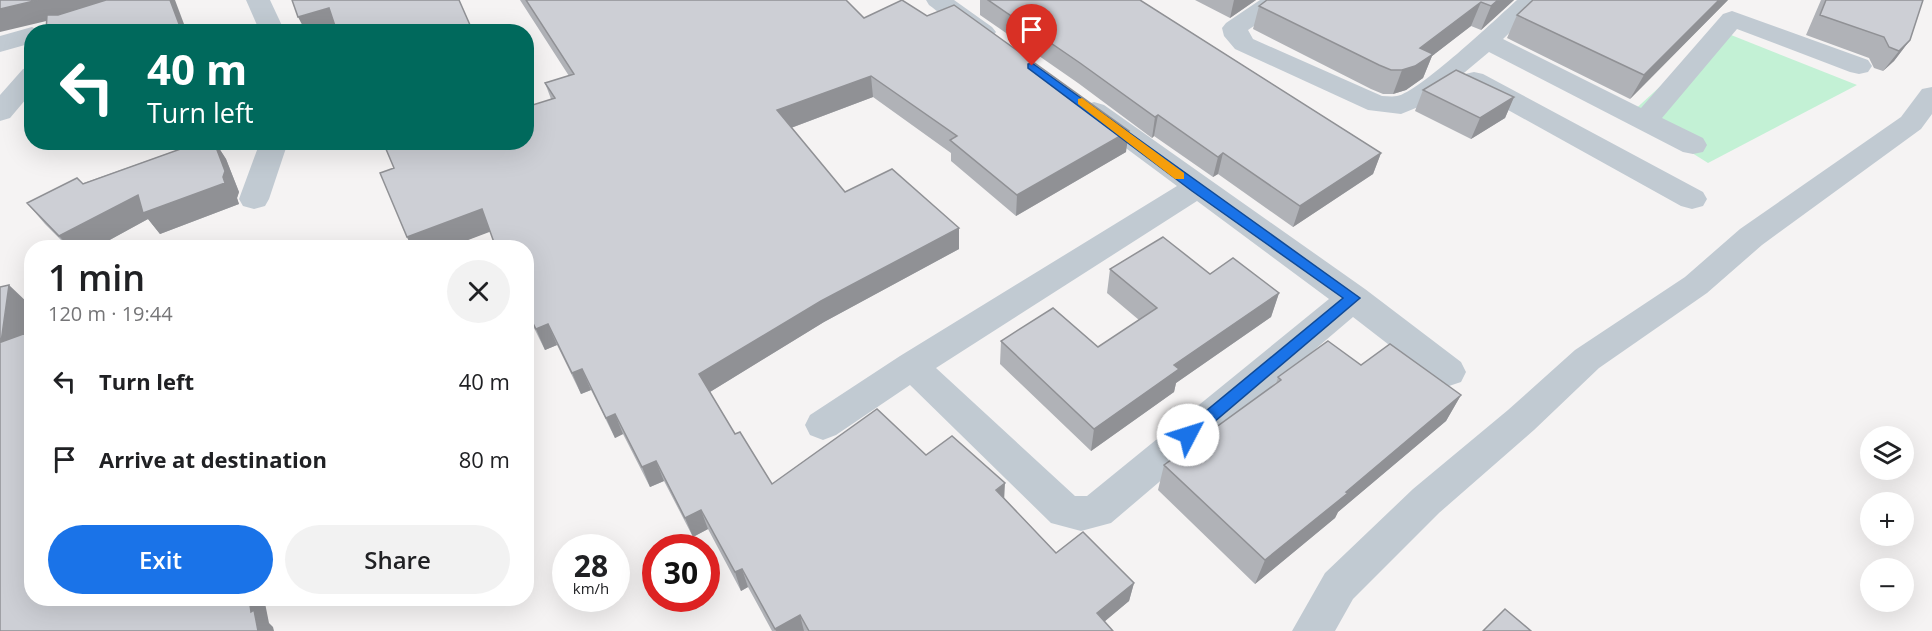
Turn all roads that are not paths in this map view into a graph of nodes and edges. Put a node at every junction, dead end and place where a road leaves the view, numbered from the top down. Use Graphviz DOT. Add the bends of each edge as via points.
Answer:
graph roads {
  1 [pos="258,0"];
  2 [pos="1276,0"];
  3 [pos="1532,0"];
  4 [pos="946,2"];
  5 [pos="269,24"];
  6 [pos="24,37"];
  7 [pos="1486,40"];
  8 [pos="0,44"];
  9 [pos="1001,45"];
  10 [pos="1859,66"];
  11 [pos="1454,69"];
  12 [pos="24,84"];
  13 [pos="1932,95"];
  14 [pos="1077,98"];
  15 [pos="0,112"];
  16 [pos="1645,121"];
  17 [pos="1693,145"];
  18 [pos="271,150"];
  19 [pos="1196,188"];
  20 [pos="254,199"];
  21 [pos="1692,200"];
  22 [pos="1353,298"];
  23 [pos="912,366"];
  24 [pos="1449,372"];
  25 [pos="823,425"];
  26 [pos="1313,631"];
  1 -- 5 [label="street"];
  2 -- 11 [label="street" via="1235,28 1244,44 1378,105 1401,105 1418,97"];
  3 -- 7 [label="street"];
  4 -- 9 [label="street"];
  6 -- 8 [label="street"];
  7 -- 11 [label="street"];
  7 -- 16 [label="street"];
  10 -- 16 [label="street" via="1732,19"];
  11 -- 21 [label="street"];
  12 -- 15 [label="street"];
  13 -- 26 [label="street" via="1911,123 1751,237 1696,285 1587,359 1426,501 1347,578"];
  14 -- 19 [label="street"];
  16 -- 17 [label="street"];
  18 -- 20 [label="street"];
  19 -- 22 [label="street"];
  19 -- 23 [label="street"];
  22 -- 23 [label="street" via="1097,511 1081,514 1065,511"];
  22 -- 24 [label="street"];
  23 -- 25 [label="street"];
}
